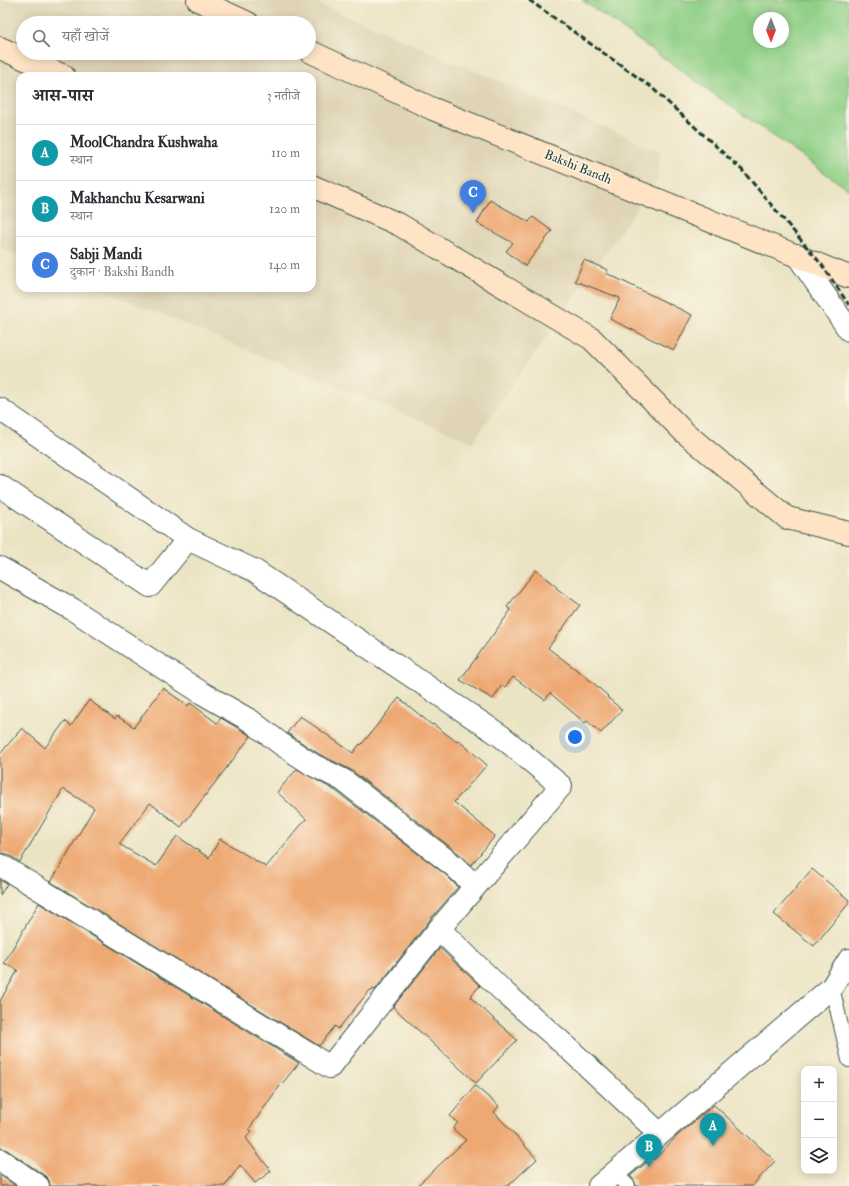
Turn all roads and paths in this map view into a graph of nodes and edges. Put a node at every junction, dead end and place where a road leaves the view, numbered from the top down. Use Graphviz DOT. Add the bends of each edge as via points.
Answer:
graph roads {
  1 [pos="198,0"];
  2 [pos="233,16"];
  3 [pos="0,48"];
  4 [pos="316,54"];
  5 [pos="16,55"];
  6 [pos="27,60"];
  7 [pos="55,72"];
  8 [pos="316,188"];
  9 [pos="797,255"];
  10 [pos="849,277"];
  11 [pos="849,330"];
  12 [pos="0,409"];
  13 [pos="0,486"];
  14 [pos="849,533"];
  15 [pos="188,539"];
  16 [pos="0,568"];
  17 [pos="0,865"];
  18 [pos="475,886"];
  19 [pos="439,929"];
  20 [pos="849,960"];
  21 [pos="832,987"];
  22 [pos="849,1060"];
  23 [pos="659,1133"];
  24 [pos="0,1160"];
  25 [pos="614,1182"];
  26 [pos="38,1186"];
  1 -- 2 [label="main road"];
  3 -- 5 [label="main road"];
  4 -- 9 [label="main road, Bakshi Bandh" via="433,109"];
  6 -- 7 [label="main road"];
  8 -- 14 [label="main road" via="400,225 592,340 684,432 787,518"];
  9 -- 10 [label="main road, Bakshi Bandh"];
  9 -- 11 [label="street"];
  12 -- 15 [label="street"];
  13 -- 15 [label="street" via="150,586"];
  15 -- 18 [label="street" via="255,571 502,736 561,786"];
  16 -- 18 [label="street" via="72,609 202,693 251,721 313,764 343,780 454,866"];
  17 -- 19 [label="street" via="330,1067"];
  18 -- 19 [label="street"];
  19 -- 23 [label="street" via="505,993"];
  20 -- 21 [label="street"];
  21 -- 22 [label="lane"];
  21 -- 23 [label="street"];
  23 -- 25 [label="street"];
  24 -- 26 [label="street"];
}
